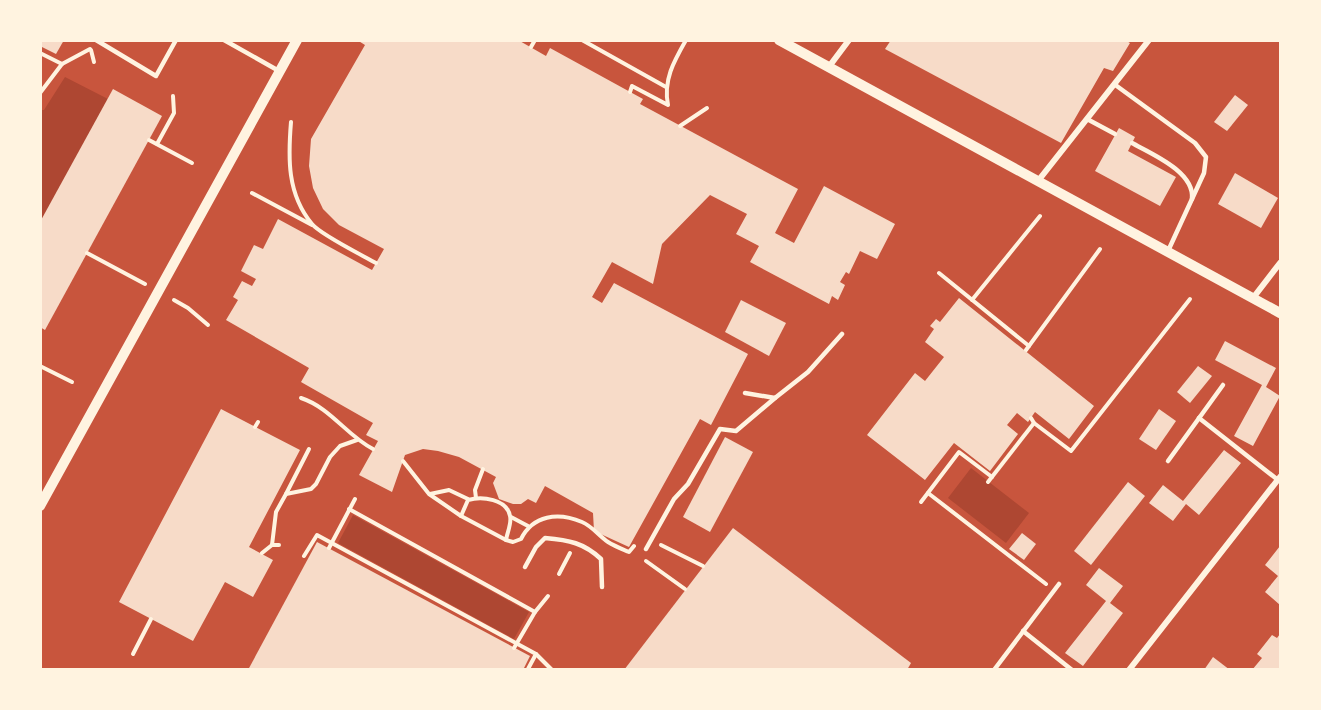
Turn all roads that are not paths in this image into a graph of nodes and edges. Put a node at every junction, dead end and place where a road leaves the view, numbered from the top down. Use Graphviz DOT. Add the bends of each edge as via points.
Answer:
graph roads {
  1 [pos="96,40"];
  2 [pos="177,40"];
  3 [pos="224,40"];
  4 [pos="297,40"];
  5 [pos="779,40"];
  6 [pos="849,40"];
  7 [pos="1149,40"];
  8 [pos="828,68"];
  9 [pos="280,71"];
  10 [pos="1114,84"];
  11 [pos="1087,119"];
  12 [pos="1115,134"];
  13 [pos="1132,143"];
  14 [pos="1038,181"];
  15 [pos="1189,207"];
  16 [pos="1168,251"];
  17 [pos="1281,264"];
  18 [pos="1253,298"];
  19 [pos="1281,313"];
  20 [pos="842,334"];
  21 [pos="1223,385"];
  22 [pos="745,393"];
  23 [pos="775,398"];
  24 [pos="1199,418"];
  25 [pos="1168,462"];
  26 [pos="1279,478"];
  27 [pos="40,506"];
  28 [pos="646,549"];
  29 [pos="525,567"];
  30 [pos="1059,584"];
  31 [pos="602,588"];
  32 [pos="1023,632"];
  33 [pos="994,669"];
  34 [pos="1072,669"];
  35 [pos="1129,669"];
  1 -- 2 [label="lane" via="156,76"];
  3 -- 9 [label="lane"];
  4 -- 9 [label="street"];
  5 -- 8 [label="street"];
  6 -- 8 [label="street"];
  7 -- 10 [label="street"];
  8 -- 14 [label="street"];
  9 -- 27 [label="street"];
  10 -- 11 [label="street"];
  10 -- 15 [label="lane" via="1204,153 1206,170"];
  11 -- 12 [label="lane"];
  11 -- 14 [label="street"];
  13 -- 15 [label="lane" via="1184,176 1192,188"];
  14 -- 16 [label="street"];
  15 -- 16 [label="lane"];
  16 -- 18 [label="street"];
  17 -- 18 [label="street"];
  18 -- 19 [label="street"];
  20 -- 23 [label="lane" via="808,372"];
  21 -- 24 [label="lane"];
  22 -- 23 [label="lane"];
  23 -- 28 [label="lane" via="736,431 720,429"];
  24 -- 25 [label="lane"];
  24 -- 26 [label="lane"];
  26 -- 35 [label="street"];
  29 -- 31 [label="lane" via="546,538 575,542 601,559"];
  30 -- 32 [label="lane"];
  32 -- 33 [label="lane"];
  32 -- 34 [label="lane"];
}
